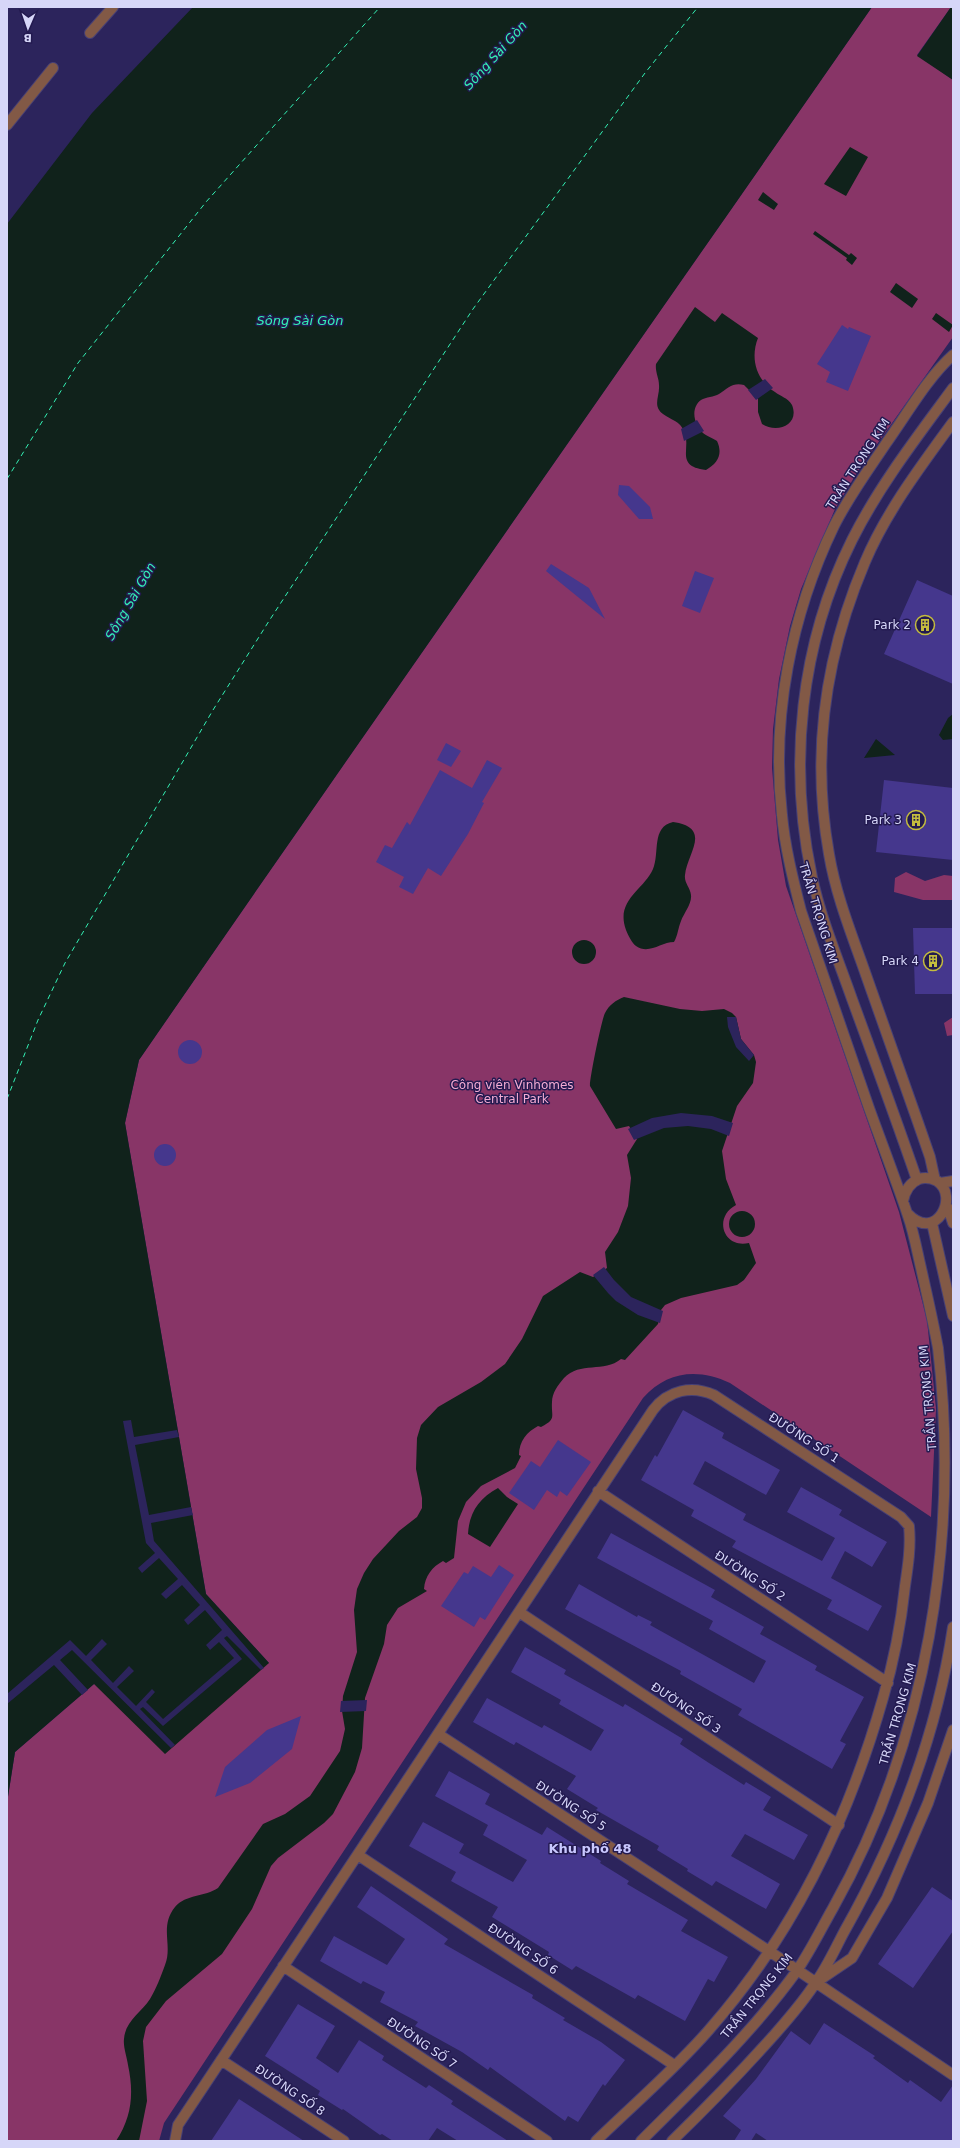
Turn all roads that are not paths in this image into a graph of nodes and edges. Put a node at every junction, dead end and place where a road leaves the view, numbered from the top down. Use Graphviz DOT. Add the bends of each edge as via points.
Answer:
graph roads {
  1 [pos="113,7"];
  2 [pos="90,33"];
  3 [pos="53,68"];
  4 [pos="10,113"];
  5 [pos="7,125"];
  6 [pos="953,355"];
  7 [pos="953,388"];
  8 [pos="953,422"];
  9 [pos="917,1180"];
  10 [pos="938,1181"];
  11 [pos="953,1181"];
  12 [pos="903,1201"];
  13 [pos="950,1204"];
  14 [pos="908,1214"];
  15 [pos="932,1223"];
  16 [pos="953,1223"];
  17 [pos="953,1316"];
  18 [pos="598,1492"];
  19 [pos="519,1612"];
  20 [pos="953,1627"];
  21 [pos="888,1683"];
  22 [pos="953,1730"];
  23 [pos="438,1734"];
  24 [pos="839,1825"];
  25 [pos="358,1855"];
  26 [pos="770,1952"];
  27 [pos="283,1966"];
  28 [pos="798,1970"];
  29 [pos="816,1982"];
  30 [pos="221,2060"];
  31 [pos="674,2066"];
  32 [pos="953,2075"];
  33 [pos="175,2141"];
  34 [pos="344,2141"];
  35 [pos="547,2141"];
  36 [pos="596,2141"];
  37 [pos="641,2141"];
  38 [pos="672,2141"];
  1 -- 2 [label="street"];
  3 -- 4 [label="street"];
  4 -- 5 [label="street"];
  6 -- 12 [label="street, TRẦN TRỌNG KIM" via="943,363 896,429 857,486 834,526 809,586 794,637 780,734 782,815 788,859 801,911"];
  7 -- 9 [label="street, TRẦN TRỌNG KIM" via="888,477 851,541 824,612 812,653 800,751 800,792 814,885"];
  8 -- 10 [label="street, TRẦN TRỌNG KIM" via="885,522 865,561 832,658 823,720 822,765 822,792 829,854 840,904"];
  9 -- 10 [label="street" via="929,1178"];
  9 -- 12 [label="street" via="907,1188"];
  10 -- 11 [label="street"];
  10 -- 13 [label="street, TRẦN TRỌNG KIM" via="948,1195"];
  12 -- 14 [label="street, TRẦN TRỌNG KIM"];
  13 -- 15 [label="street" via="942,1217"];
  13 -- 16 [label="street, TRẦN TRỌNG KIM"];
  14 -- 15 [label="street" via="918,1222"];
  14 -- 28 [label="street, TRẦN TRỌNG KIM" via="938,1349 943,1402 946,1505 938,1596 922,1683 896,1770 852,1875"];
  15 -- 17 [label="street"];
  18 -- 19 [label="street"];
  18 -- 21 [label="street, ĐƯỜNG SỐ 2"];
  18 -- 21 [label="street, ĐƯỜNG SỐ 1" via="658,1403 679,1391 703,1390 901,1517 909,1526 910,1547 899,1635"];
  19 -- 23 [label="street"];
  19 -- 24 [label="street, ĐƯỜNG SỐ 3"];
  20 -- 29 [label="street" via="943,1682 929,1735 896,1827 860,1905"];
  21 -- 24 [label="street" via="870,1745"];
  22 -- 29 [label="street" via="928,1803 887,1898 852,1958"];
  23 -- 25 [label="street"];
  23 -- 26 [label="street, ĐƯỜNG SỐ 5"];
  24 -- 26 [label="street" via="829,1848"];
  25 -- 27 [label="street"];
  25 -- 31 [label="street, ĐƯỜNG SỐ 6"];
  26 -- 28 [label="street, ĐƯỜNG SỐ 5"];
  26 -- 31 [label="street" via="708,2032"];
  27 -- 30 [label="street"];
  27 -- 35 [label="street, ĐƯỜNG SỐ 7"];
  28 -- 29 [label="street, ĐƯỜNG SỐ 5"];
  28 -- 37 [label="street, TRẦN TRỌNG KIM" via="724,2058"];
  29 -- 32 [label="street, ĐƯỜNG SỐ 5"];
  29 -- 38 [label="street" via="740,2074"];
  30 -- 33 [label="street" via="178,2125"];
  30 -- 34 [label="street, ĐƯỜNG SỐ 8"];
  31 -- 36 [label="street"];
}
